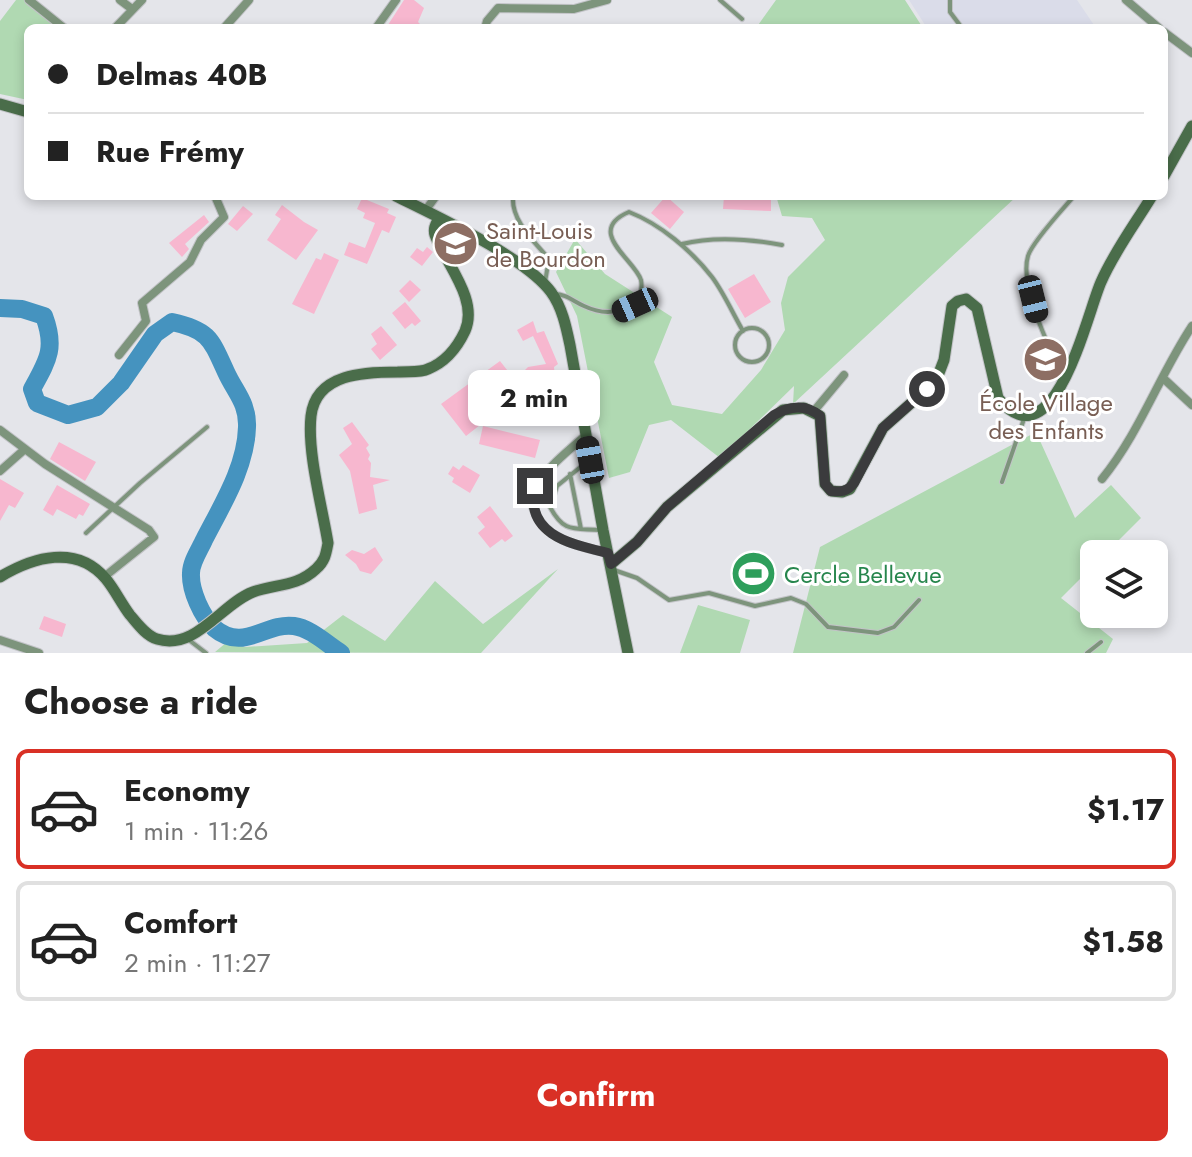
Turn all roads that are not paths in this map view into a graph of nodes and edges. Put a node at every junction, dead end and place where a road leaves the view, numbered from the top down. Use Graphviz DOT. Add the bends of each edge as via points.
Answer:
graph roads {
  1 [pos="29,0"];
  2 [pos="120,0"];
  3 [pos="142,0"];
  4 [pos="249,0"];
  5 [pos="396,0"];
  6 [pos="607,0"];
  7 [pos="720,0"];
  8 [pos="950,0"];
  9 [pos="1126,0"];
  10 [pos="132,9"];
  11 [pos="742,19"];
  12 [pos="59,24"];
  13 [pos="119,24"];
  14 [pos="228,24"];
  15 [pos="379,24"];
  16 [pos="486,24"];
  17 [pos="959,24"];
  18 [pos="1154,24"];
  19 [pos="1168,35"];
  20 [pos="1192,53"];
  21 [pos="0,104"];
  22 [pos="24,111"];
  23 [pos="1192,126"];
  24 [pos="1168,169"];
  25 [pos="217,200"];
  26 [pos="404,200"];
  27 [pos="433,200"];
  28 [pos="513,200"];
  29 [pos="1071,200"];
  30 [pos="1150,200"];
  31 [pos="425,211"];
  32 [pos="439,218"];
  33 [pos="681,244"];
  34 [pos="782,245"];
  35 [pos="544,284"];
  36 [pos="553,294"];
  37 [pos="1192,326"];
  38 [pos="743,331"];
  39 [pos="119,355"];
  40 [pos="844,375"];
  41 [pos="1163,378"];
  42 [pos="1064,380"];
  43 [pos="1192,405"];
  44 [pos="814,411"];
  45 [pos="1025,416"];
  46 [pos="207,427"];
  47 [pos="0,430"];
  48 [pos="586,435"];
  49 [pos="25,449"];
  50 [pos="590,460"];
  51 [pos="0,471"];
  52 [pos="570,474"];
  53 [pos="1102,479"];
  54 [pos="1002,482"];
  55 [pos="112,508"];
  56 [pos="581,529"];
  57 [pos="603,530"];
  58 [pos="86,533"];
  59 [pos="611,562"];
  60 [pos="0,577"];
  61 [pos="104,577"];
  62 [pos="919,600"];
  63 [pos="186,637"];
  64 [pos="0,640"];
  65 [pos="1101,642"];
  66 [pos="39,653"];
  67 [pos="206,653"];
  68 [pos="628,653"];
  69 [pos="1087,653"];
  1 -- 12 [label="street"];
  2 -- 10 [label="street"];
  3 -- 10 [label="street"];
  4 -- 14 [label="street"];
  5 -- 15 [label="street"];
  6 -- 16 [label="street" via="574,9 498,8"];
  7 -- 11 [label="lane"];
  8 -- 17 [label="lane" via="950,12"];
  9 -- 18 [label="street"];
  10 -- 13 [label="street"];
  19 -- 20 [label="street"];
  21 -- 22 [label="street"];
  23 -- 24 [label="street"];
  25 -- 39 [label="street" via="224,217 201,240 190,262 142,303 146,321"];
  26 -- 31 [label="street"];
  27 -- 31 [label="street"];
  28 -- 35 [label="lane" via="521,225 549,259"];
  29 -- 42 [label="lane" via="1028,253 1026,272 1040,327"];
  30 -- 42 [label="street" via="1103,276"];
  31 -- 32 [label="street"];
  32 -- 35 [label="street"];
  32 -- 63 [label="street" via="435,234 467,306 467,327 455,350 425,371 360,372 321,390 311,412 310,436 326,558 294,584 252,592"];
  33 -- 34 [label="lane" via="713,240"];
  33 -- 36 [label="lane" via="643,217 621,215 612,237 640,277 642,289 635,305 617,313"];
  33 -- 38 [label="lane" via="712,277"];
  35 -- 36 [label="street"];
  36 -- 48 [label="street" via="563,316"];
  37 -- 41 [label="street"];
  38 -- 38 [label="lane" via="758,329 765,334 769,342 763,358 749,362 736,351"];
  40 -- 44 [label="street"];
  41 -- 43 [label="street"];
  41 -- 53 [label="street" via="1136,431"];
  42 -- 45 [label="street" via="1046,407"];
  44 -- 45 [label="street" via="822,424 825,484 831,491 850,489 883,428 939,373 952,306 966,299 980,316 998,398"];
  44 -- 59 [label="street" via="797,408 774,415"];
  45 -- 54 [label="lane"];
  46 -- 55 [label="lane"];
  47 -- 49 [label="street"];
  48 -- 50 [label="street"];
  48 -- 59 [label="street" via="535,486 531,502 549,533"];
  49 -- 51 [label="street"];
  49 -- 55 [label="street"];
  50 -- 52 [label="lane"];
  50 -- 57 [label="street"];
  52 -- 56 [label="lane"];
  52 -- 56 [label="lane" via="557,486 550,507 559,523"];
  55 -- 58 [label="lane"];
  55 -- 61 [label="street" via="154,537"];
  56 -- 57 [label="lane"];
  57 -- 59 [label="street"];
  59 -- 62 [label="lane" via="669,600 703,593 750,606 798,599 828,627 878,633 894,627"];
  59 -- 68 [label="street"];
  60 -- 61 [label="street" via="29,563 66,555"];
  61 -- 63 [label="street" via="154,639"];
  63 -- 67 [label="lane"];
  64 -- 66 [label="street"];
  65 -- 69 [label="lane"];
}
